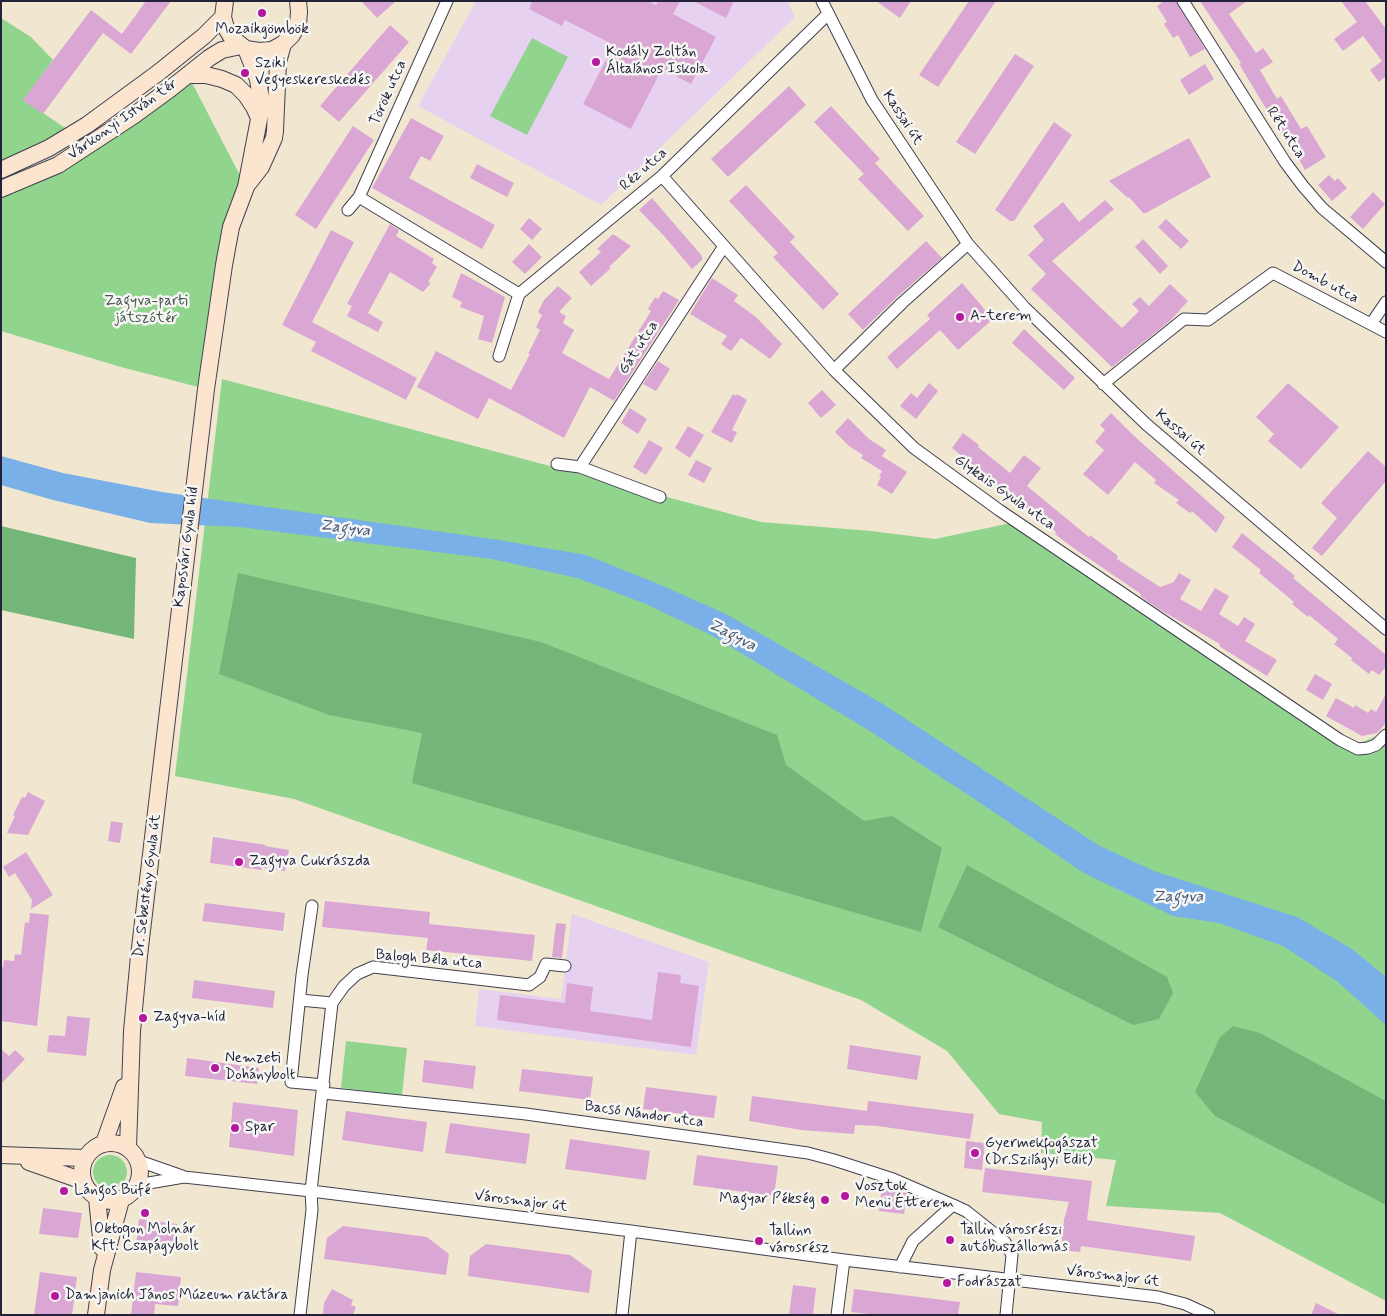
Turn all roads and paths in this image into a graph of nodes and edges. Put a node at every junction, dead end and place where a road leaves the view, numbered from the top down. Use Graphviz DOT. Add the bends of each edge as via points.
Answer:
graph roads {
  1 [pos="447,1"];
  2 [pos="822,1"];
  3 [pos="1183,1"];
  4 [pos="299,2"];
  5 [pos="224,9"];
  6 [pos="828,14"];
  7 [pos="284,44"];
  8 [pos="244,47"];
  9 [pos="188,74"];
  10 [pos="259,119"];
  11 [pos="1,170"];
  12 [pos="662,176"];
  13 [pos="246,187"];
  14 [pos="1,189"];
  15 [pos="360,197"];
  16 [pos="348,210"];
  17 [pos="968,244"];
  18 [pos="724,246"];
  19 [pos="1386,262"];
  20 [pos="519,294"];
  21 [pos="1386,302"];
  22 [pos="1371,324"];
  23 [pos="1386,332"];
  24 [pos="499,356"];
  25 [pos="834,370"];
  26 [pos="1103,384"];
  27 [pos="557,464"];
  28 [pos="580,467"];
  29 [pos="660,497"];
  30 [pos="1386,629"];
  31 [pos="168,699"];
  32 [pos="1386,735"];
  33 [pos="312,906"];
  34 [pos="566,966"];
  35 [pos="300,1000"];
  36 [pos="332,1003"];
  37 [pos="129,1073"];
  38 [pos="324,1089"];
  39 [pos="104,1143"];
  40 [pos="128,1147"];
  41 [pos="8,1156"];
  42 [pos="85,1158"];
  43 [pos="139,1161"];
  44 [pos="184,1176"];
  45 [pos="83,1181"];
  46 [pos="137,1185"];
  47 [pos="312,1191"];
  48 [pos="97,1198"];
  49 [pos="121,1200"];
  50 [pos="952,1205"];
  51 [pos="631,1231"];
  52 [pos="844,1260"];
  53 [pos="103,1263"];
  54 [pos="900,1267"];
  55 [pos="1010,1279"];
  56 [pos="96,1315"];
  57 [pos="300,1315"];
  58 [pos="622,1315"];
  59 [pos="837,1315"];
  60 [pos="1006,1315"];
  61 [pos="1209,1315"];
  1 -- 15 [label="street, Török utca"];
  2 -- 6 [label="street, Kassai út"];
  3 -- 19 [label="street, Rét utca" via="1303,186 1322,208"];
  4 -- 7 [label="street" via="298,24"];
  5 -- 8 [label="street" via="226,28 232,38"];
  5 -- 11 [label="street, Várkonyi István tér" via="204,36 87,125 49,148"];
  6 -- 12 [label="street, Réz utca"];
  6 -- 17 [label="street, Kassai út" via="872,100"];
  7 -- 8 [label="street" via="259,52"];
  7 -- 13 [label="street" via="278,62 274,138 261,167"];
  8 -- 9 [label="street, Várkonyi István tér" via="222,50"];
  8 -- 10 [label="street" via="258,79"];
  9 -- 10 [label="street" via="206,75 236,85 246,95"];
  9 -- 14 [label="street, Várkonyi István tér" via="133,116 58,165"];
  10 -- 13 [label="street"];
  12 -- 18 [label="street, Glykais Gyula utca"];
  12 -- 20 [label="street, Réz utca"];
  13 -- 31 [label="street, Kaposvári Gyula híd" via="231,227 226,256"];
  15 -- 16 [label="street, Török utca"];
  15 -- 20 [label="street"];
  17 -- 25 [label="street"];
  17 -- 26 [label="street, Kassai út" via="1025,308"];
  18 -- 25 [label="street, Glykais Gyula utca"];
  18 -- 28 [label="street, Gát utca"];
  20 -- 24 [label="street"];
  21 -- 22 [label="street"];
  22 -- 23 [label="street, Domb utca"];
  22 -- 26 [label="street, Domb utca" via="1273,273 1208,320 1184,320"];
  25 -- 32 [label="street, Glykais Gyula utca" via="914,448 999,510 1340,740 1358,749 1368,748"];
  26 -- 30 [label="street, Kassai út"];
  27 -- 28 [label="street"];
  28 -- 29 [label="street"];
  31 -- 37 [label="street, Dr. Sebestény Gyula út"];
  33 -- 35 [label="street"];
  34 -- 36 [label="street, Balogh Béla utca" via="546,964 540,977 529,985 373,967 357,974"];
  35 -- 36 [label="street"];
  35 -- 38 [label="street, Bacsó Nándor utca" via="291,1082"];
  36 -- 38 [label="street"];
  37 -- 39 [label="street"];
  37 -- 40 [label="street"];
  38 -- 47 [label="street"];
  38 -- 50 [label="street, Bacsó Nándor utca" via="808,1153 893,1179"];
  39 -- 40 [label="street"];
  39 -- 42 [label="street"];
  40 -- 43 [label="street"];
  41 -- 42 [label="street"];
  41 -- 45 [label="street"];
  42 -- 45 [label="street"];
  43 -- 44 [label="street"];
  43 -- 46 [label="street" via="141,1173"];
  44 -- 46 [label="street, Városmajor út"];
  44 -- 47 [label="street, Városmajor út"];
  45 -- 48 [label="street"];
  46 -- 49 [label="street"];
  47 -- 51 [label="street, Városmajor út"];
  47 -- 57 [label="street"];
  48 -- 49 [label="street"];
  48 -- 53 [label="street"];
  49 -- 53 [label="street"];
  50 -- 54 [label="street" via="913,1241"];
  50 -- 55 [label="street" via="966,1211 1005,1242 1012,1256"];
  51 -- 52 [label="street, Városmajor út"];
  51 -- 58 [label="street"];
  52 -- 54 [label="street, Városmajor út"];
  52 -- 59 [label="street"];
  53 -- 56 [label="street"];
  54 -- 55 [label="street, Városmajor út"];
  55 -- 60 [label="street"];
  55 -- 61 [label="street, Városmajor út" via="1158,1297"];
}
